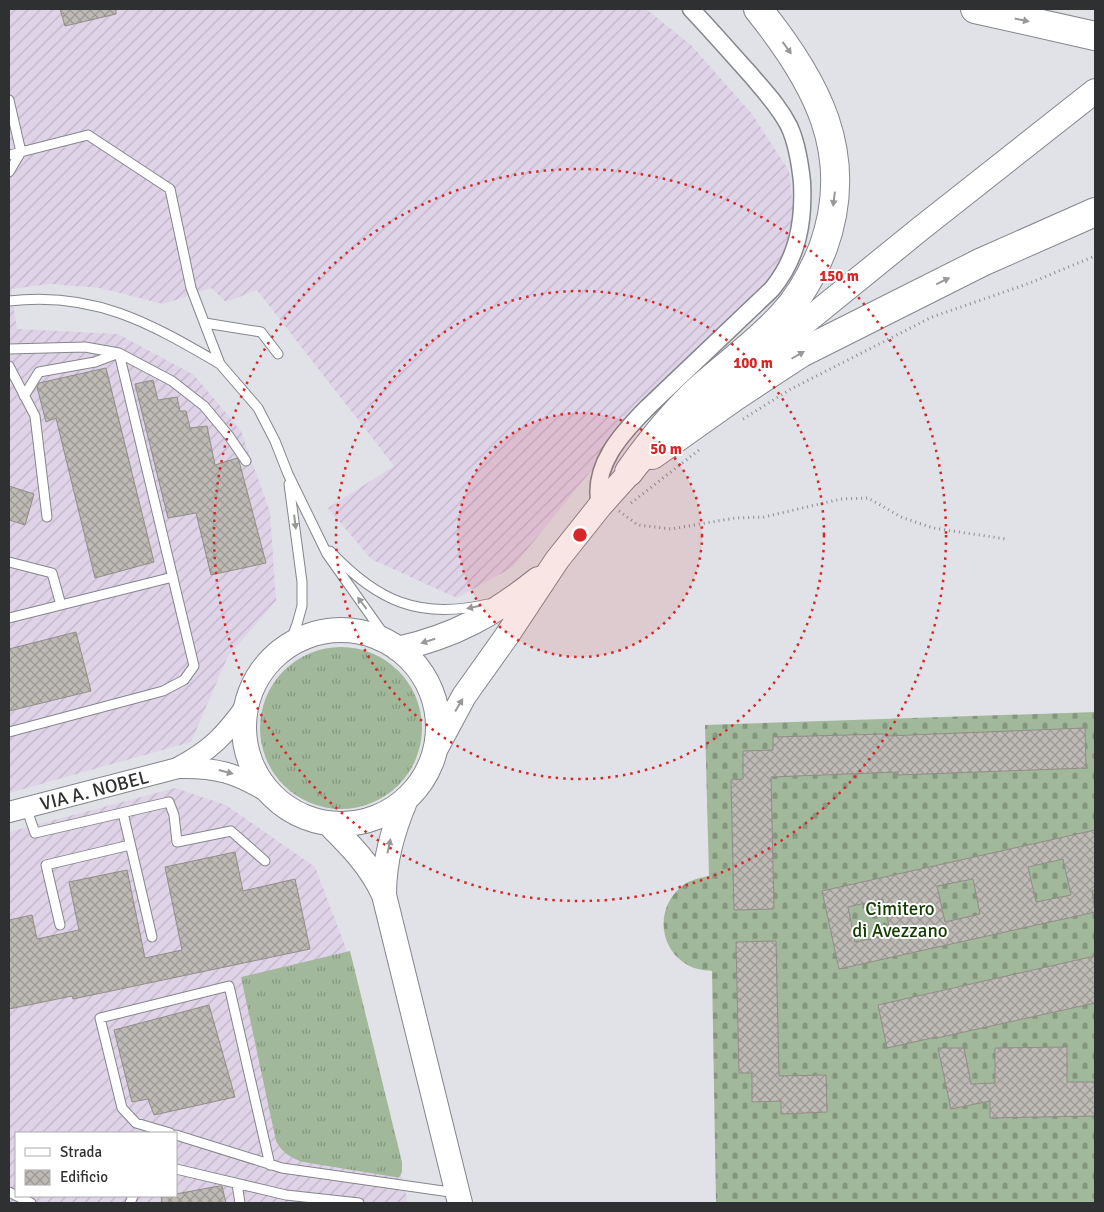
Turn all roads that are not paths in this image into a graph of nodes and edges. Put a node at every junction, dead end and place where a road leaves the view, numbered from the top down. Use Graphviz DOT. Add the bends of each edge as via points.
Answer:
graph roads {
  1 [pos="691,9"];
  2 [pos="758,9"];
  3 [pos="975,9"];
  4 [pos="1095,36"];
  5 [pos="1095,91"];
  6 [pos="9,100"];
  7 [pos="21,152"];
  8 [pos="9,155"];
  9 [pos="9,172"];
  10 [pos="1095,212"];
  11 [pos="9,301"];
  12 [pos="205,323"];
  13 [pos="9,350"];
  14 [pos="119,353"];
  15 [pos="278,354"];
  16 [pos="220,364"];
  17 [pos="9,366"];
  18 [pos="24,396"];
  19 [pos="246,461"];
  20 [pos="629,472"];
  21 [pos="288,474"];
  22 [pos="610,506"];
  23 [pos="47,516"];
  24 [pos="319,538"];
  25 [pos="558,560"];
  26 [pos="9,562"];
  27 [pos="173,577"];
  28 [pos="521,592"];
  29 [pos="61,605"];
  30 [pos="9,618"];
  31 [pos="289,645"];
  32 [pos="394,646"];
  33 [pos="246,706"];
  34 [pos="9,732"];
  35 [pos="436,748"];
  36 [pos="178,768"];
  37 [pos="269,793"];
  38 [pos="406,799"];
  39 [pos="18,809"];
  40 [pos="123,813"];
  41 [pos="329,824"];
  42 [pos="130,845"];
  43 [pos="265,861"];
  44 [pos="384,895"];
  45 [pos="60,924"];
  46 [pos="152,937"];
  47 [pos="167,1132"];
  48 [pos="178,1136"];
  49 [pos="270,1165"];
  50 [pos="178,1169"];
  51 [pos="237,1184"];
  52 [pos="19,1197"];
  53 [pos="458,1198"];
  54 [pos="31,1203"];
  55 [pos="240,1203"];
  56 [pos="359,1203"];
  1 -- 22 [label="street" via="774,102 789,126 801,172 803,210 800,229 788,267 772,289 648,407 613,448 598,480"];
  2 -- 20 [label="highway, one-way" via="802,70 825,120 836,181 828,232 810,279 788,310 683,405 653,438"];
  3 -- 4 [label="highway, one-way"];
  5 -- 20 [label="main road" via="704,404"];
  6 -- 7 [label="lane"];
  7 -- 8 [label="lane"];
  7 -- 9 [label="lane"];
  7 -- 12 [label="lane" via="88,135 170,189 191,288"];
  20 -- 10 [label="highway, one-way" via="801,353 982,262"];
  11 -- 16 [label="lane" via="47,298 84,302 124,313"];
  12 -- 15 [label="lane" via="261,332"];
  12 -- 16 [label="lane"];
  13 -- 14 [label="lane" via="85,347"];
  14 -- 18 [label="lane" via="95,362 39,372"];
  14 -- 19 [label="lane" via="172,381 204,406"];
  14 -- 27 [label="lane"];
  16 -- 21 [label="lane" via="258,408 276,441"];
  17 -- 18 [label="lane"];
  18 -- 23 [label="lane" via="35,416"];
  20 -- 22 [label="main road"];
  21 -- 24 [label="lane"];
  21 -- 31 [label="lane, one-way" via="302,582 302,606"];
  22 -- 25 [label="main road"];
  28 -- 24 [label="lane, one-way" via="468,608 438,610 413,607 368,585 345,567"];
  32 -- 24 [label="lane, one-way" via="341,576"];
  25 -- 28 [label="main road"];
  35 -- 25 [label="main road, one-way" via="464,696"];
  26 -- 29 [label="lane" via="52,572"];
  27 -- 29 [label="lane"];
  27 -- 34 [label="lane" via="194,666 184,680 163,691"];
  28 -- 32 [label="main road, one-way" via="467,626 426,642"];
  29 -- 30 [label="lane"];
  31 -- 32 [label="main road" via="313,634 339,630 366,633"];
  31 -- 33 [label="main road" via="264,668"];
  32 -- 35 [label="main road" via="418,668 431,692 438,720"];
  33 -- 36 [label="street" via="213,746"];
  33 -- 37 [label="main road" via="244,730 247,753"];
  35 -- 38 [label="main road" via="425,776"];
  36 -- 37 [label="street, one-way" via="234,774"];
  36 -- 39 [label="street, VIA A. NOBEL"];
  37 -- 41 [label="main road" via="294,812"];
  38 -- 41 [label="main road" via="383,814 357,823"];
  44 -- 38 [label="main road, one-way" via="391,838"];
  39 -- 40 [label="lane" via="35,833"];
  40 -- 42 [label="lane"];
  40 -- 43 [label="lane" via="169,802 174,815 176,842 231,831"];
  41 -- 44 [label="main road" via="368,866"];
  42 -- 45 [label="lane" via="46,865"];
  42 -- 46 [label="lane"];
  44 -- 53 [label="main road"];
  47 -- 49 [label="lane" via="136,1123 122,1108 100,1018 229,986"];
  48 -- 49 [label="lane"];
  49 -- 53 [label="lane"];
  50 -- 51 [label="lane"];
  51 -- 55 [label="lane"];
  51 -- 56 [label="lane" via="286,1195"];
  52 -- 54 [label="lane"];
}
